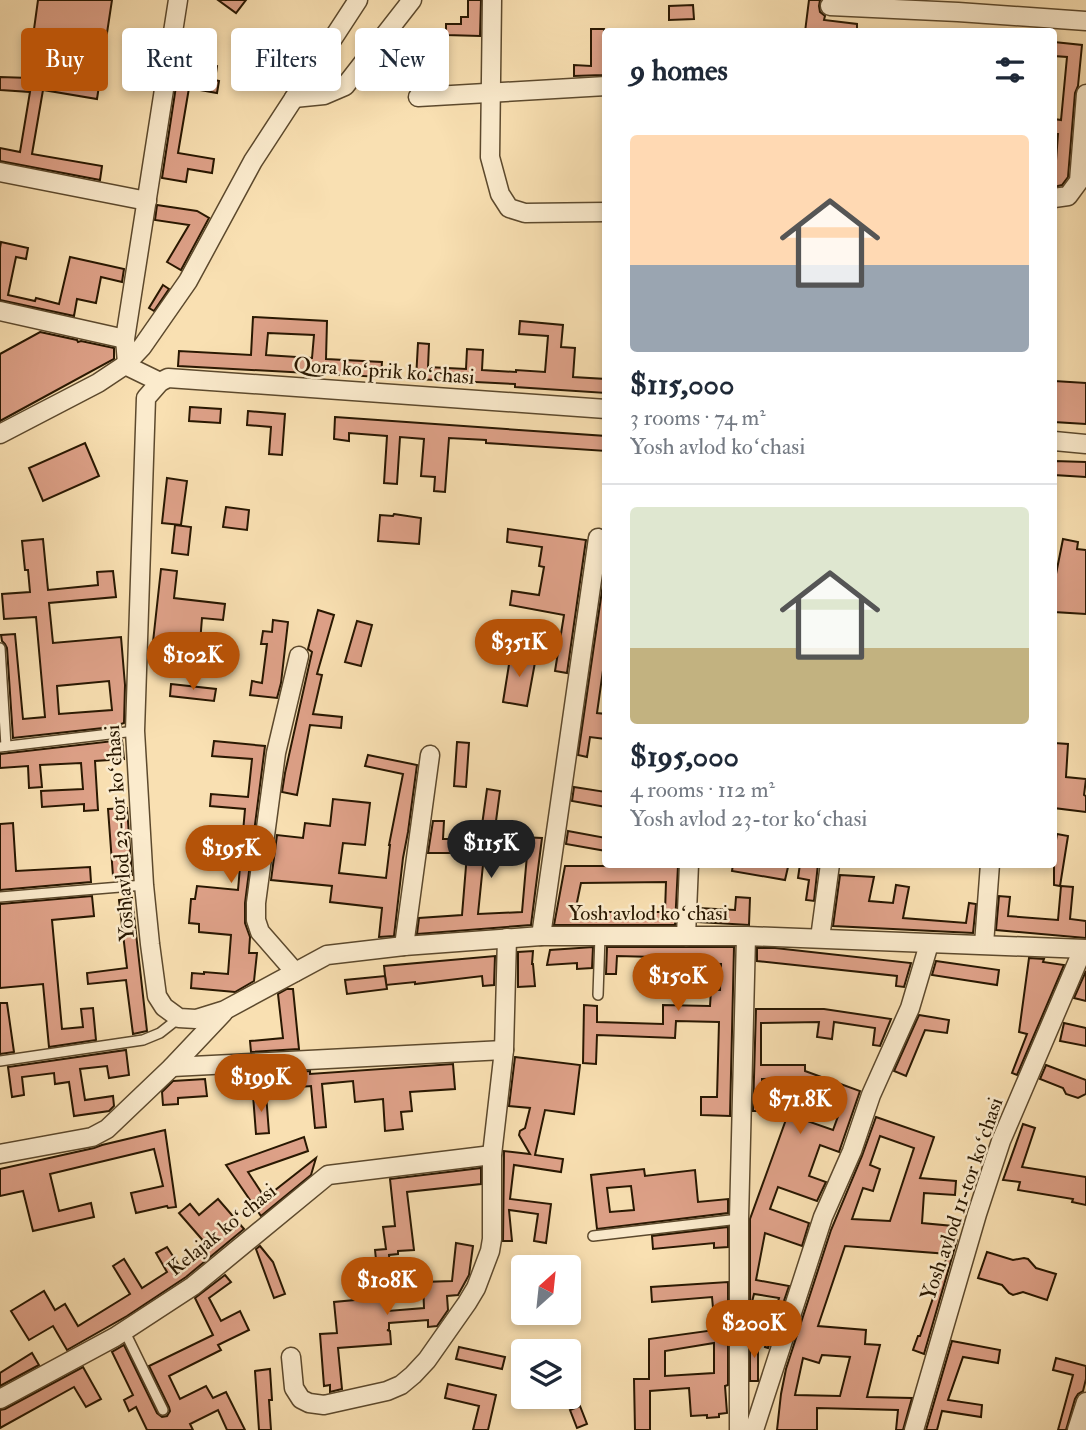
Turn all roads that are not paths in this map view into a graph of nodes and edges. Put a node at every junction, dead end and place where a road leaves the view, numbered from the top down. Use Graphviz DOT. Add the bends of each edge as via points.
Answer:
graph roads {
  1 [pos="178,0"];
  2 [pos="358,0"];
  3 [pos="412,0"];
  4 [pos="492,0"];
  5 [pos="830,6"];
  6 [pos="958,6"];
  7 [pos="1086,21"];
  8 [pos="602,86"];
  9 [pos="491,93"];
  10 [pos="1086,94"];
  11 [pos="418,97"];
  12 [pos="294,98"];
  13 [pos="0,172"];
  14 [pos="1057,198"];
  15 [pos="147,201"];
  16 [pos="602,212"];
  17 [pos="0,311"];
  18 [pos="125,339"];
  19 [pos="140,372"];
  20 [pos="602,409"];
  21 [pos="0,434"];
  22 [pos="1057,441"];
  23 [pos="1086,444"];
  24 [pos="598,538"];
  25 [pos="0,648"];
  26 [pos="299,656"];
  27 [pos="135,731"];
  28 [pos="3,746"];
  29 [pos="430,755"];
  30 [pos="689,868"];
  31 [pos="829,868"];
  32 [pos="990,868"];
  33 [pos="144,885"];
  34 [pos="0,897"];
  35 [pos="541,936"];
  36 [pos="600,936"];
  37 [pos="686,936"];
  38 [pos="747,936"];
  39 [pos="507,938"];
  40 [pos="820,938"];
  41 [pos="929,944"];
  42 [pos="984,944"];
  43 [pos="404,946"];
  44 [pos="1084,949"];
  45 [pos="295,972"];
  46 [pos="598,995"];
  47 [pos="225,1010"];
  48 [pos="179,1018"];
  49 [pos="504,1050"];
  50 [pos="0,1060"];
  51 [pos="172,1067"];
  52 [pos="0,1154"];
  53 [pos="492,1156"];
  54 [pos="739,1219"];
  55 [pos="593,1236"];
  56 [pos="124,1330"];
  57 [pos="291,1357"];
  58 [pos="0,1399"];
  59 [pos="1086,1402"];
  60 [pos="163,1410"];
  61 [pos="739,1430"];
  62 [pos="754,1430"];
  63 [pos="914,1430"];
  64 [pos="1077,1430"];
  1 -- 15 [label="street"];
  2 -- 12 [label="street"];
  3 -- 12 [label="street" via="345,86 324,95"];
  4 -- 9 [label="street"];
  5 -- 6 [label="street"];
  6 -- 7 [label="street"];
  8 -- 9 [label="street"];
  9 -- 11 [label="street"];
  9 -- 16 [label="street" via="490,157 500,194 509,208 525,213"];
  10 -- 14 [label="street" via="1079,181 1068,196"];
  12 -- 19 [label="street" via="253,161 188,281 142,347"];
  13 -- 15 [label="street"];
  15 -- 18 [label="street"];
  17 -- 18 [label="street"];
  18 -- 19 [label="street"];
  19 -- 20 [label="street, Qora koʻprik koʻchasi" via="168,378"];
  19 -- 21 [label="street" via="98,383"];
  19 -- 27 [label="street, Yosh avlod 23-tor koʻchasi" via="146,398"];
  22 -- 23 [label="street"];
  24 -- 35 [label="street"];
  25 -- 28 [label="lane"];
  26 -- 45 [label="street" via="276,754 256,903 260,932"];
  27 -- 28 [label="lane"];
  27 -- 33 [label="street, Yosh avlod 23-tor koʻchasi"];
  29 -- 43 [label="street"];
  30 -- 37 [label="street"];
  31 -- 40 [label="street"];
  32 -- 42 [label="street"];
  33 -- 34 [label="lane"];
  33 -- 48 [label="street, Yosh avlod 23-tor koʻchasi" via="158,996"];
  35 -- 36 [label="street, Yosh avlod koʻchasi"];
  35 -- 39 [label="street, Yosh avlod koʻchasi"];
  36 -- 37 [label="street, Yosh avlod koʻchasi"];
  36 -- 46 [label="lane"];
  37 -- 38 [label="street, Yosh avlod koʻchasi"];
  38 -- 40 [label="street, Yosh avlod koʻchasi"];
  38 -- 54 [label="street"];
  39 -- 43 [label="street, Yosh avlod koʻchasi"];
  39 -- 49 [label="street"];
  40 -- 41 [label="street, Yosh avlod koʻchasi"];
  41 -- 42 [label="street, Yosh avlod koʻchasi"];
  41 -- 62 [label="street" via="910,1008 823,1217"];
  42 -- 44 [label="street, Yosh avlod koʻchasi"];
  43 -- 45 [label="street, Yosh avlod koʻchasi" via="327,955"];
  44 -- 63 [label="street, Yosh avlod 11-tor koʻchasi" via="1001,1141"];
  45 -- 47 [label="street, Yosh avlod koʻchasi"];
  47 -- 48 [label="street" via="196,1019"];
  47 -- 51 [label="street"];
  48 -- 50 [label="lane" via="143,1040"];
  49 -- 51 [label="street"];
  49 -- 53 [label="street"];
  51 -- 52 [label="street" via="107,1129 92,1137"];
  53 -- 56 [label="street, Kelajak koʻchasi" via="328,1175 193,1286"];
  53 -- 57 [label="street" via="492,1239 484,1266 467,1303 413,1376 387,1391 324,1405 309,1403 294,1388"];
  54 -- 55 [label="lane"];
  54 -- 61 [label="street"];
  56 -- 58 [label="street, Kelajak koʻchasi"];
  56 -- 60 [label="lane"];
  59 -- 64 [label="street"];
}
